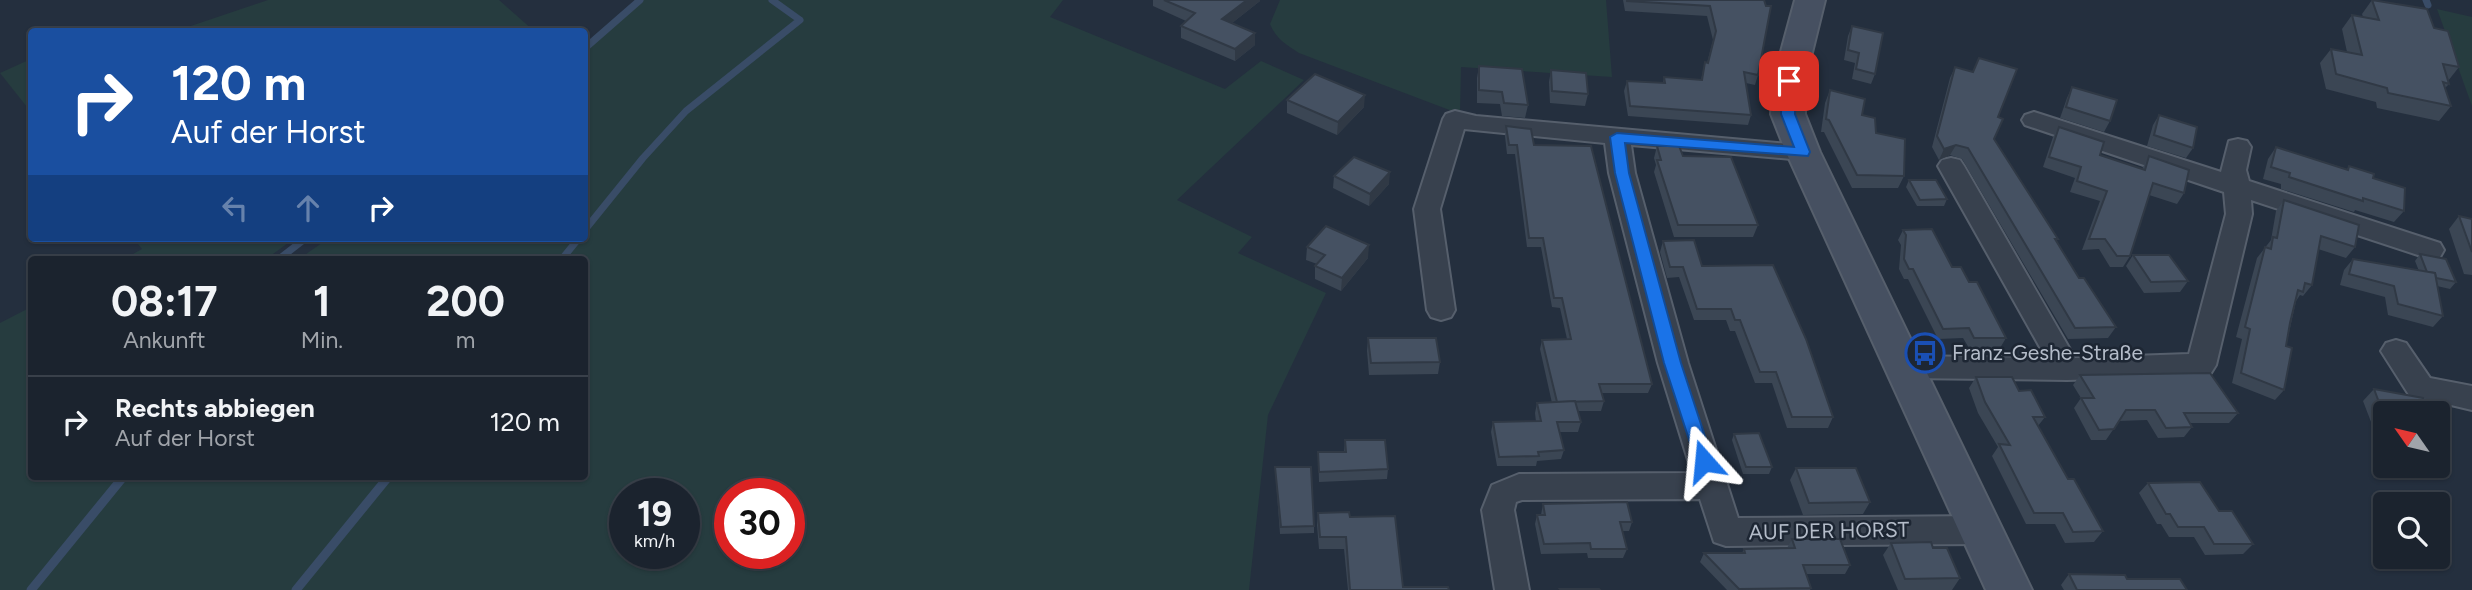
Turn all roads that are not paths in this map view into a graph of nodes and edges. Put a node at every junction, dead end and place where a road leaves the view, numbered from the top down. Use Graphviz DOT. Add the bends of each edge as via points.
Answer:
graph roads {
  1 [pos="1810,0"];
  2 [pos="2034,120"];
  3 [pos="1617,137"];
  4 [pos="2238,147"];
  5 [pos="1803,152"];
  6 [pos="1951,166"];
  7 [pos="2237,185"];
  8 [pos="2430,250"];
  9 [pos="1441,310"];
  10 [pos="2396,351"];
  11 [pos="1905,367"];
  12 [pos="2067,369"];
  13 [pos="2472,398"];
  14 [pos="1713,486"];
  15 [pos="1981,530"];
  16 [pos="1512,590"];
  17 [pos="2009,590"];
  1 -- 5 [label="main road" via="1789,81 1788,114"];
  2 -- 7 [label="street"];
  3 -- 5 [label="street"];
  3 -- 9 [label="street" via="1455,119 1427,209"];
  3 -- 14 [label="street, AUF DER HORST" via="1622,173 1673,363"];
  4 -- 7 [label="street" via="2233,170"];
  5 -- 11 [label="main road"];
  6 -- 12 [label="street"];
  7 -- 8 [label="street"];
  7 -- 12 [label="street" via="2239,214 2201,365"];
  10 -- 13 [label="street" via="2420,387"];
  11 -- 12 [label="street"];
  11 -- 15 [label="main road"];
  14 -- 15 [label="street, AUF DER HORST" via="1726,532"];
  14 -- 16 [label="street" via="1519,487 1503,494 1498,510"];
  15 -- 17 [label="main road"];
}
